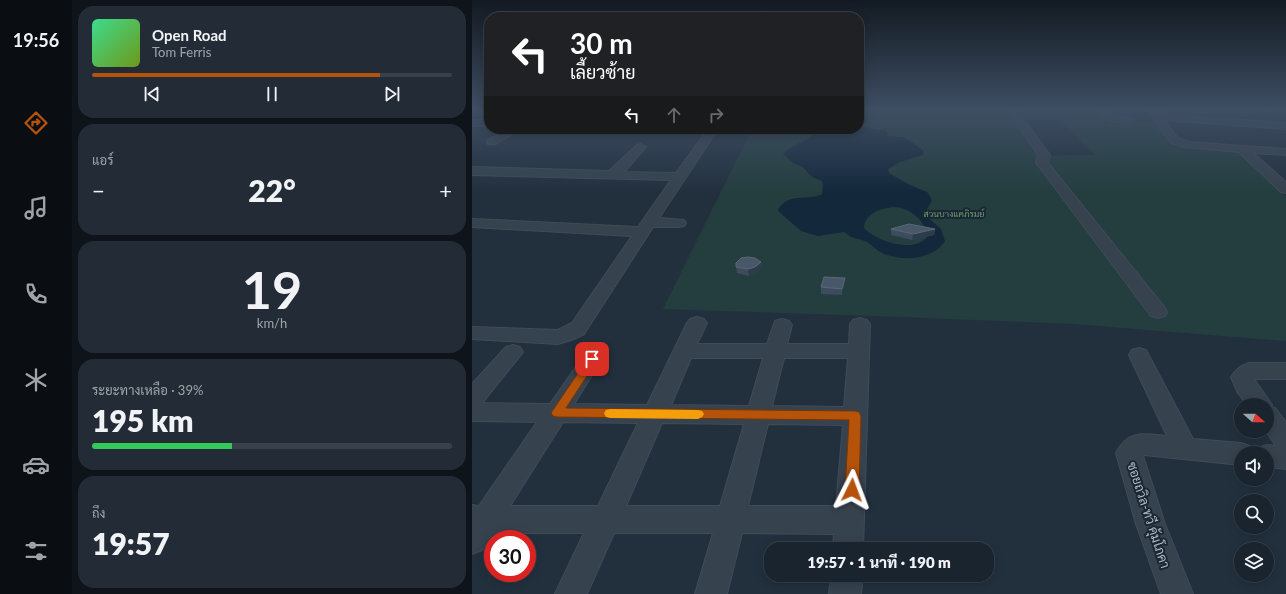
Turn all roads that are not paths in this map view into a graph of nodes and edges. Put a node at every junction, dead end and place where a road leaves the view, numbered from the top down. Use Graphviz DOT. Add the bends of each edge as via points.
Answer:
graph roads {
  1 [pos="501,137"];
  2 [pos="708,137"];
  3 [pos="1031,137"];
  4 [pos="1172,137"];
  5 [pos="492,142"];
  6 [pos="641,148"];
  7 [pos="1243,150"];
  8 [pos="1286,152"];
  9 [pos="635,166"];
  10 [pos="472,171"];
  11 [pos="682,173"];
  12 [pos="612,175"];
  13 [pos="1286,189"];
  14 [pos="472,223"];
  15 [pos="679,223"];
  16 [pos="495,224"];
  17 [pos="650,230"];
  18 [pos="522,236"];
  19 [pos="1158,312"];
  20 [pos="697,323"];
  21 [pos="860,324"];
  22 [pos="782,325"];
  23 [pos="472,333"];
  24 [pos="684,351"];
  25 [pos="775,351"];
  26 [pos="858,351"];
  27 [pos="513,352"];
  28 [pos="1139,355"];
  29 [pos="592,359"];
  30 [pos="1286,371"];
  31 [pos="1255,398"];
  32 [pos="472,400"];
  33 [pos="472,412"];
  34 [pos="557,413"];
  35 [pos="654,414"];
  36 [pos="759,415"];
  37 [pos="855,416"];
  38 [pos="1274,424"];
  39 [pos="1286,440"];
  40 [pos="1186,449"];
  41 [pos="1234,453"];
  42 [pos="1274,457"];
  43 [pos="1286,458"];
  44 [pos="605,519"];
  45 [pos="731,520"];
  46 [pos="850,520"];
  47 [pos="477,526"];
  48 [pos="848,542"];
  49 [pos="846,582"];
  50 [pos="571,594"];
  51 [pos="711,594"];
  52 [pos="845,594"];
  53 [pos="1176,594"];
  1 -- 5 [label="street"];
  2 -- 11 [label="street"];
  3 -- 19 [label="street" via="1044,155 1042,163"];
  4 -- 7 [label="street" via="1179,143 1187,145"];
  6 -- 12 [label="street"];
  7 -- 8 [label="street"];
  7 -- 13 [label="street"];
  9 -- 11 [label="street" via="662,166"];
  10 -- 12 [label="street"];
  11 -- 12 [label="street"];
  11 -- 17 [label="street"];
  14 -- 16 [label="street"];
  15 -- 17 [label="street"];
  16 -- 17 [label="street"];
  16 -- 18 [label="street" via="485,234"];
  17 -- 23 [label="street" via="579,327 568,335 558,337"];
  20 -- 24 [label="street"];
  21 -- 26 [label="street"];
  22 -- 25 [label="street"];
  24 -- 25 [label="street"];
  24 -- 35 [label="street"];
  25 -- 26 [label="street"];
  25 -- 36 [label="street"];
  26 -- 37 [label="street"];
  27 -- 32 [label="street"];
  28 -- 40 [label="street"];
  29 -- 34 [label="street"];
  30 -- 31 [label="street" via="1248,371 1242,377"];
  33 -- 34 [label="street"];
  34 -- 35 [label="street"];
  34 -- 47 [label="street"];
  35 -- 36 [label="street"];
  35 -- 44 [label="street"];
  36 -- 37 [label="street"];
  36 -- 45 [label="street"];
  37 -- 46 [label="street"];
  38 -- 39 [label="street"];
  40 -- 41 [label="street, ซอยถวิล-ทวี คุ้มโภคา"];
  40 -- 53 [label="street, ซอยถวิล-ทวี คุ้มโภคา" via="1140,444 1129,453"];
  42 -- 43 [label="street"];
  44 -- 45 [label="street"];
  44 -- 47 [label="street"];
  44 -- 50 [label="street"];
  45 -- 46 [label="street"];
  45 -- 51 [label="street"];
  46 -- 48 [label="street"];
  49 -- 52 [label="street"];
}
